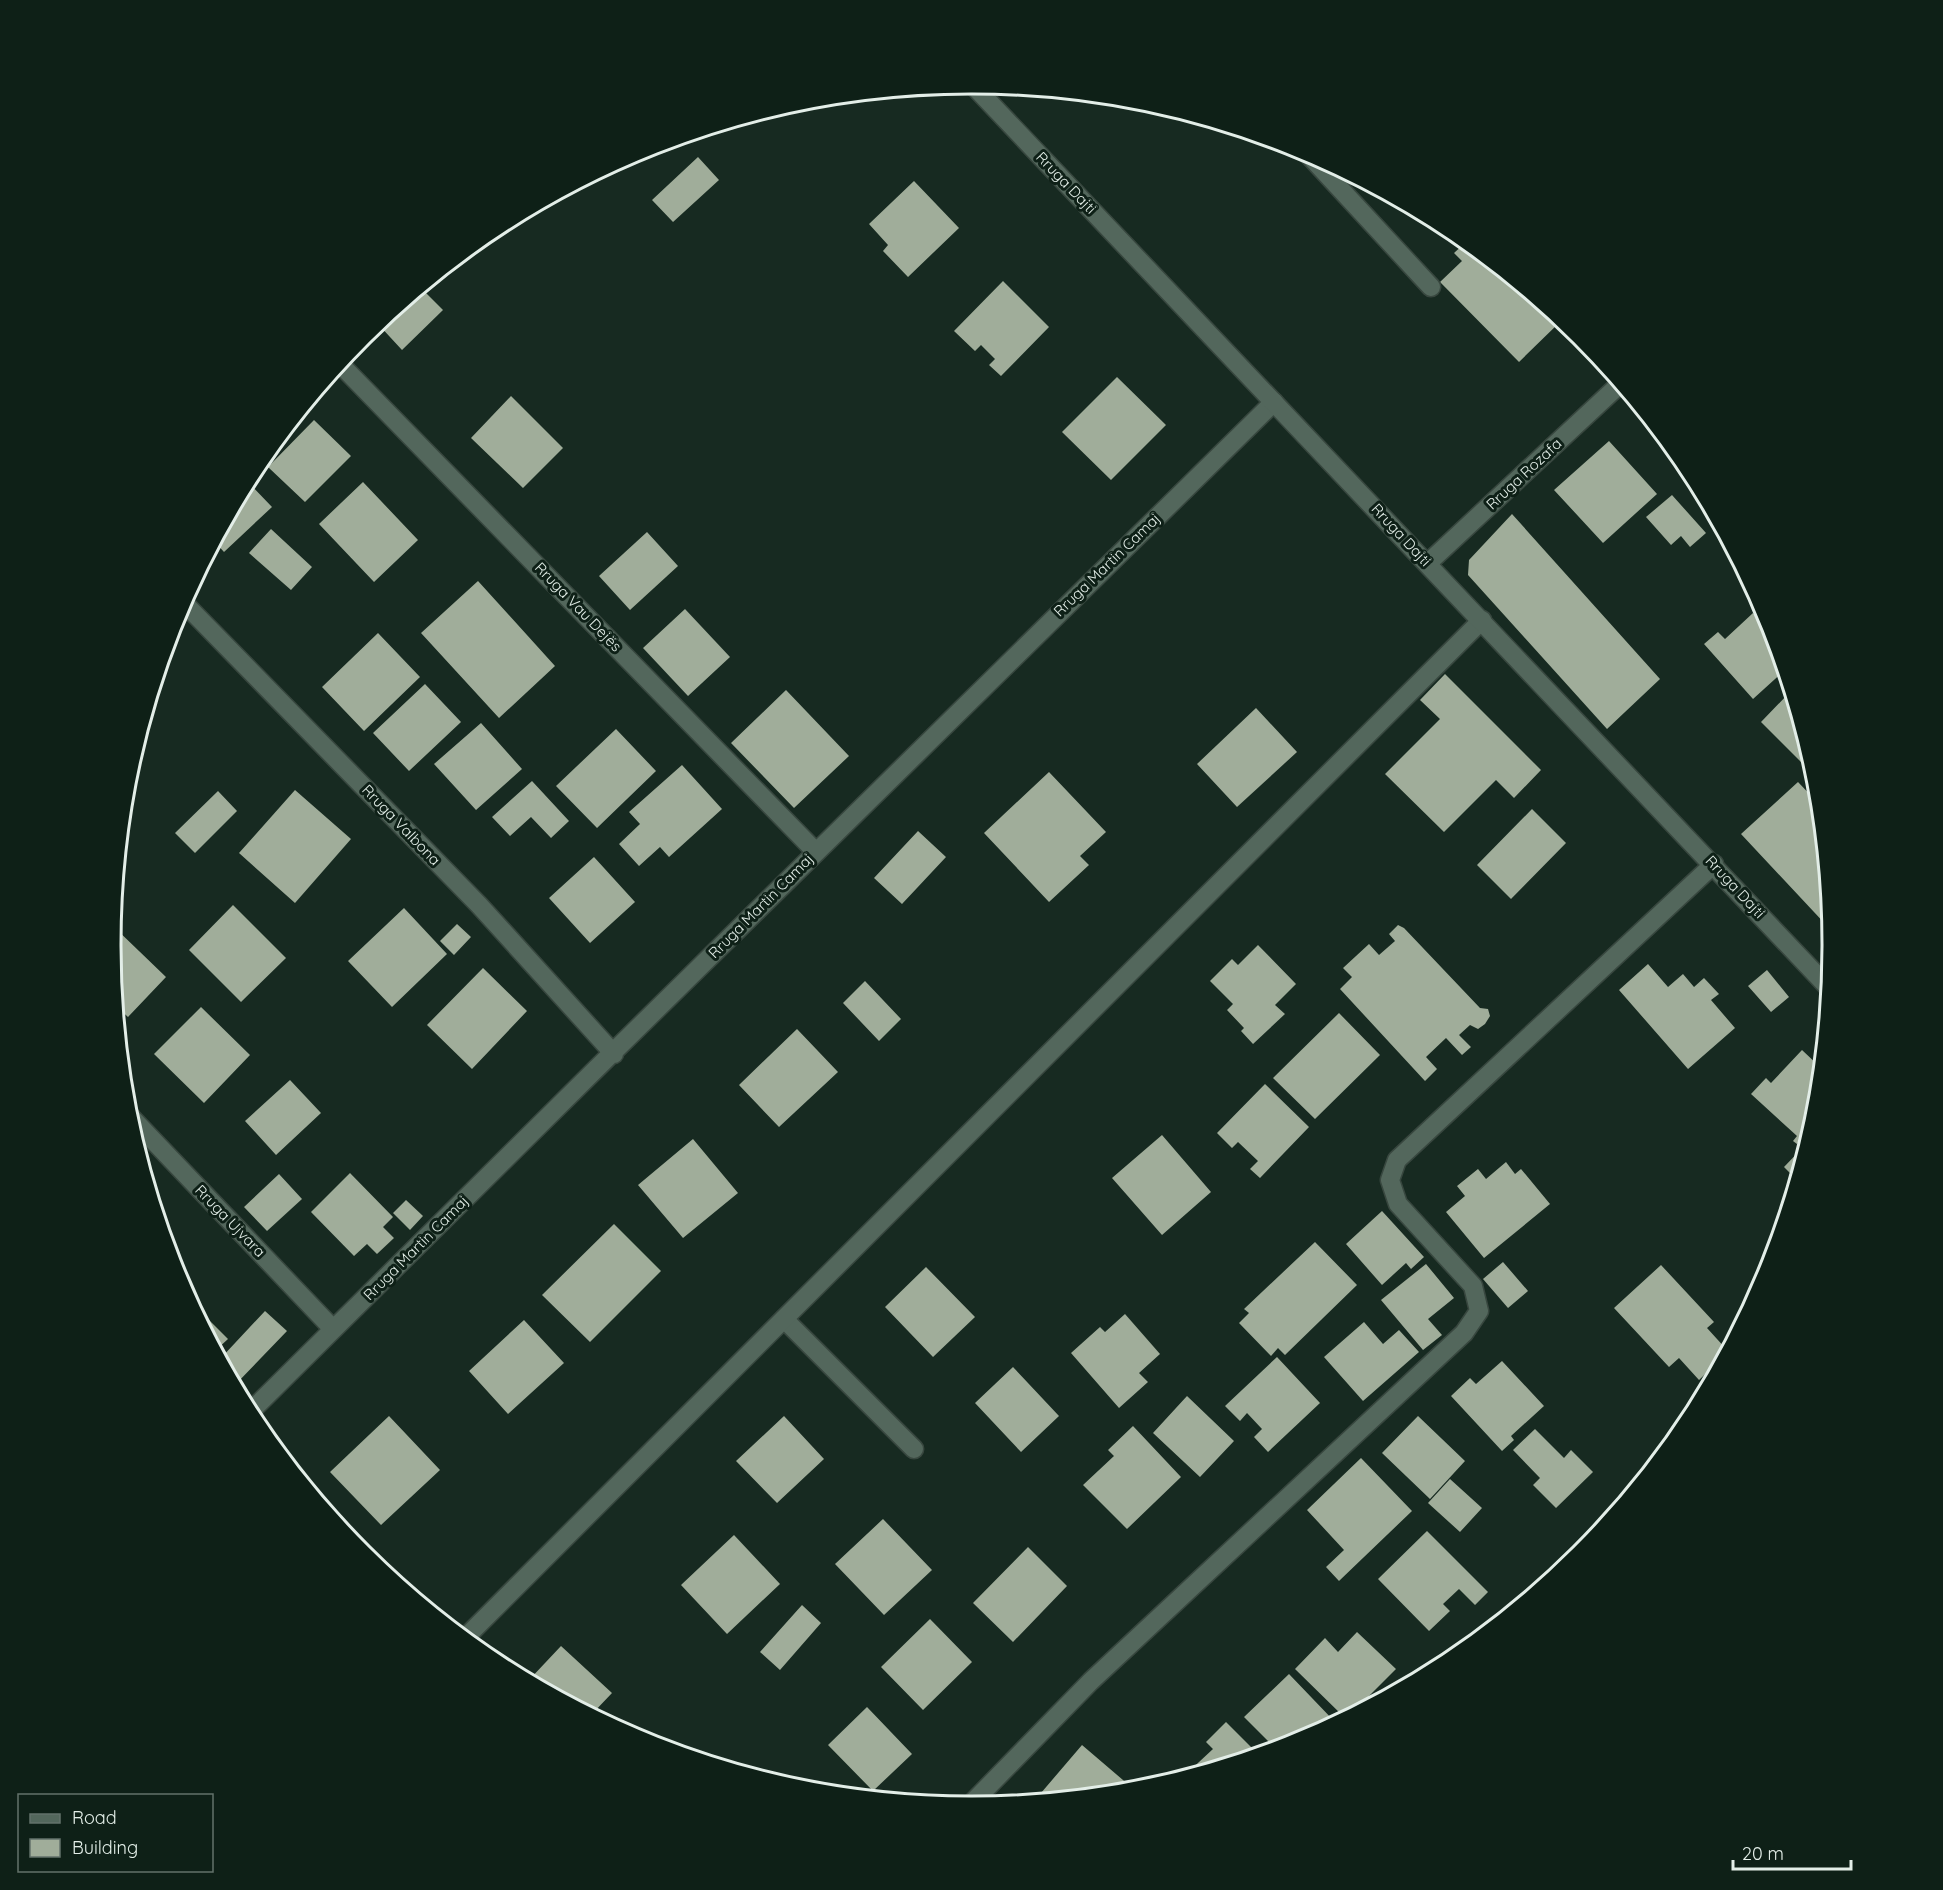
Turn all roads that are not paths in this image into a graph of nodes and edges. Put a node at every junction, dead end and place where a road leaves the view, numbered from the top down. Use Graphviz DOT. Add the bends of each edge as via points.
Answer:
graph roads {
  1 [pos="982,94"];
  2 [pos="1324,171"];
  3 [pos="1431,287"];
  4 [pos="346,370"];
  5 [pos="1615,389"];
  6 [pos="1274,402"];
  7 [pos="1428,563"];
  8 [pos="191,610"];
  9 [pos="1482,620"];
  10 [pos="815,851"];
  11 [pos="1714,864"];
  12 [pos="1821,979"];
  13 [pos="614,1054"];
  14 [pos="141,1128"];
  15 [pos="784,1319"];
  16 [pos="333,1329"];
  17 [pos="256,1406"];
  18 [pos="914,1449"];
  19 [pos="471,1632"];
  20 [pos="979,1796"];
  1 -- 6 [label="street, Rruga Dajti"];
  2 -- 3 [label="street"];
  4 -- 10 [label="street, Rruga Vau Dejës"];
  5 -- 7 [label="street, Rruga Rozafa"];
  6 -- 7 [label="street, Rruga Dajti"];
  6 -- 10 [label="street, Rruga Martin Camaj"];
  7 -- 9 [label="street, Rruga Dajti"];
  8 -- 13 [label="street, Rruga Valbona" via="479,905"];
  9 -- 11 [label="street, Rruga Dajti"];
  9 -- 15 [label="street"];
  10 -- 13 [label="street, Rruga Martin Camaj"];
  11 -- 12 [label="street, Rruga Dajti"];
  11 -- 20 [label="street" via="1397,1160 1390,1180 1398,1204 1473,1286 1479,1311 1464,1334 1091,1681"];
  13 -- 16 [label="street, Rruga Martin Camaj"];
  14 -- 16 [label="street, Rruga Ujvara"];
  15 -- 18 [label="street"];
  15 -- 19 [label="street"];
  16 -- 17 [label="street, Rruga Martin Camaj"];
}
